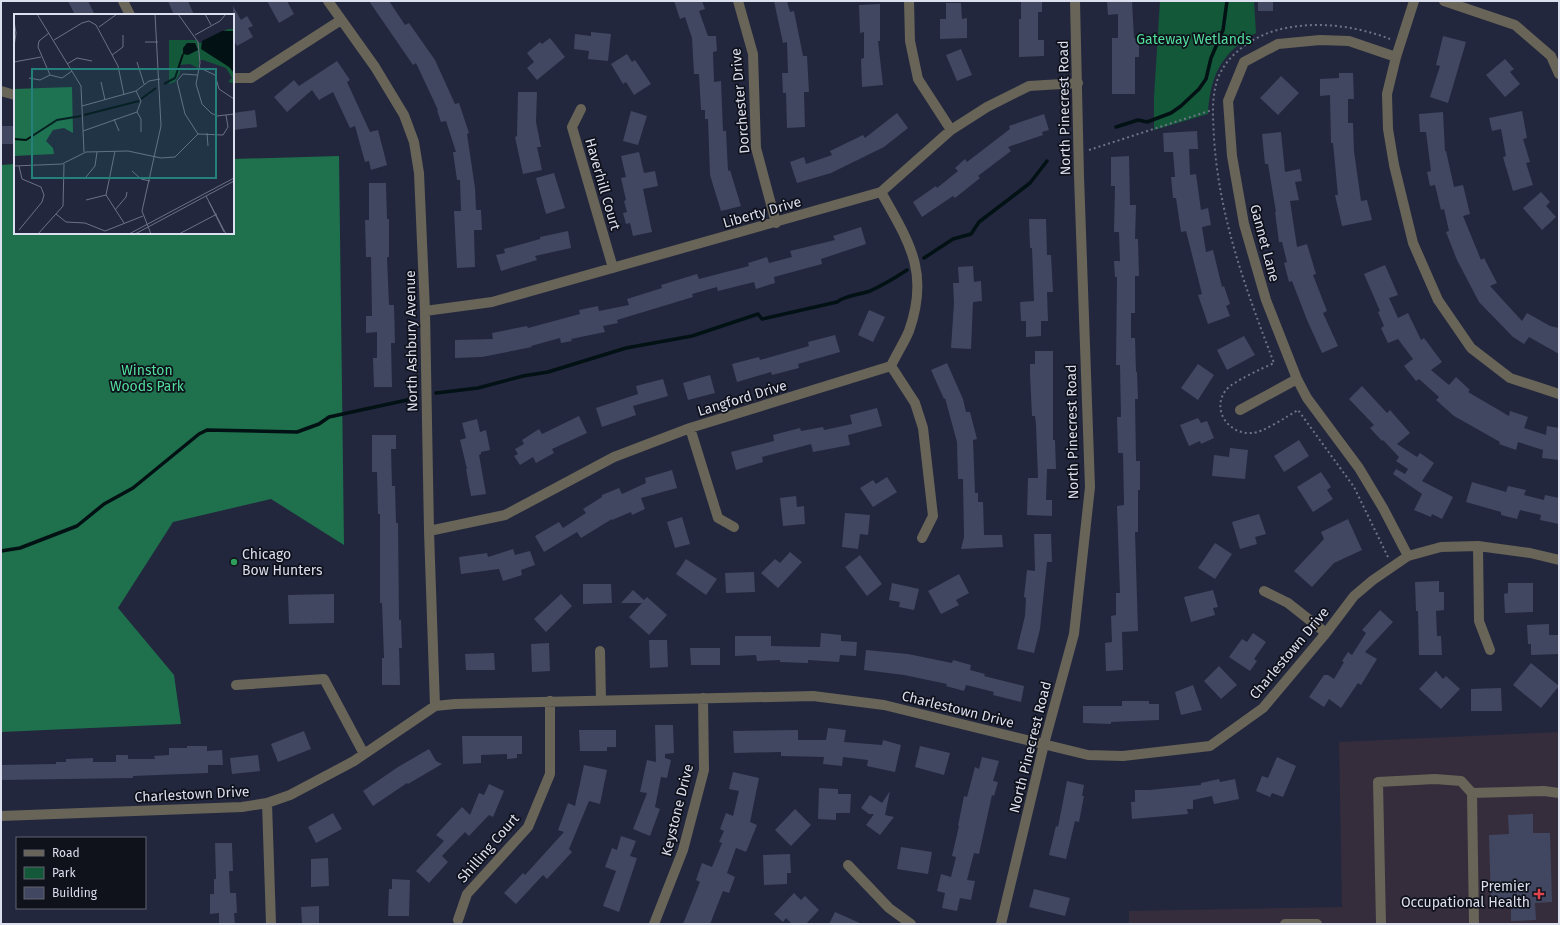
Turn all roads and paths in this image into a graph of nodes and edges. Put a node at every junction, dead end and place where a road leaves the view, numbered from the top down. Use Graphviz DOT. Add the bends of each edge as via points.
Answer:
graph roads {
  1 [pos="123,1"];
  2 [pos="328,1"];
  3 [pos="738,1"];
  4 [pos="909,1"];
  5 [pos="1075,1"];
  6 [pos="1414,1"];
  7 [pos="1444,1"];
  8 [pos="130,14"];
  9 [pos="341,20"];
  10 [pos="1401,43"];
  11 [pos="1396,57"];
  12 [pos="1559,74"];
  13 [pos="234,78"];
  14 [pos="1078,83"];
  15 [pos="1,91"];
  16 [pos="14,95"];
  17 [pos="581,109"];
  18 [pos="1212,110"];
  19 [pos="951,130"];
  20 [pos="1079,154"];
  21 [pos="881,192"];
  22 [pos="776,223"];
  23 [pos="613,268"];
  24 [pos="425,311"];
  25 [pos="890,366"];
  26 [pos="1297,379"];
  27 [pos="1559,394"];
  28 [pos="1240,410"];
  29 [pos="690,428"];
  30 [pos="734,527"];
  31 [pos="429,531"];
  32 [pos="922,538"];
  33 [pos="1478,546"];
  34 [pos="1408,556"];
  35 [pos="1559,560"];
  36 [pos="1393,566"];
  37 [pos="1264,591"];
  38 [pos="1326,633"];
  39 [pos="1490,650"];
  40 [pos="600,651"];
  41 [pos="236,685"];
  42 [pos="703,698"];
  43 [pos="601,700"];
  44 [pos="550,701"];
  45 [pos="435,706"];
  46 [pos="1044,744"];
  47 [pos="364,754"];
  48 [pos="1472,793"];
  49 [pos="1559,793"];
  50 [pos="268,803"];
  51 [pos="1,816"];
  52 [pos="848,864"];
  53 [pos="458,920"];
  54 [pos="272,924"];
  55 [pos="654,924"];
  56 [pos="910,924"];
  57 [pos="1000,924"];
  58 [pos="1285,924"];
  59 [pos="1317,924"];
  60 [pos="1382,924"];
  61 [pos="1474,924"];
  1 -- 8 [label="street"];
  2 -- 9 [label="street, North Ashbury Avenue"];
  3 -- 22 [label="street, Dorchester Drive" via="753,54 756,148"];
  4 -- 19 [label="street" via="910,40 918,79"];
  5 -- 14 [label="street, North Pinecrest Road"];
  6 -- 10 [label="street"];
  7 -- 12 [label="street" via="1514,25 1551,56"];
  9 -- 13 [label="street" via="251,78"];
  9 -- 24 [label="street, North Ashbury Avenue" via="404,115 414,142 419,173"];
  10 -- 11 [label="street"];
  10 -- 18 [label="path" via="1354,28 1323,26 1288,27 1260,35 1234,53 1218,76"];
  11 -- 26 [label="street, Gannet Lane" via="1349,41 1320,40 1278,44 1244,62 1228,101 1232,156 1244,224 1266,300"];
  11 -- 27 [label="street" via="1387,94 1388,129 1394,165 1413,243 1438,300 1472,348 1510,378"];
  14 -- 19 [label="street, Liberty Drive" via="1029,86 987,107"];
  14 -- 20 [label="street, North Pinecrest Road"];
  15 -- 16 [label="street"];
  17 -- 23 [label="street, Haverhill Court" via="572,127"];
  18 -- 20 [label="path"];
  18 -- 36 [label="path" via="1217,172 1229,232 1246,290 1274,363 1227,389 1219,401 1220,413 1231,427 1241,433 1253,434 1298,410 1354,486"];
  19 -- 21 [label="street, Liberty Drive"];
  20 -- 46 [label="street, North Pinecrest Road" via="1090,487 1074,634"];
  21 -- 22 [label="street, Liberty Drive"];
  21 -- 25 [label="street" via="906,237 918,273 917,305 908,332"];
  22 -- 23 [label="street, Liberty Drive"];
  23 -- 24 [label="street, Liberty Drive" via="492,302"];
  24 -- 31 [label="street, North Ashbury Avenue"];
  25 -- 29 [label="street, Langford Drive"];
  25 -- 32 [label="street" via="915,403 923,428 933,516"];
  26 -- 28 [label="street"];
  26 -- 34 [label="street, Gannet Lane" via="1307,398 1359,468"];
  29 -- 30 [label="street" via="718,518"];
  29 -- 31 [label="street, Langford Drive" via="614,457 505,515"];
  31 -- 45 [label="street, North Ashbury Avenue"];
  33 -- 34 [label="street, Charlestown Drive" via="1441,547"];
  33 -- 35 [label="street, Charlestown Drive"];
  33 -- 39 [label="street" via="1479,621"];
  34 -- 36 [label="street, Charlestown Drive"];
  36 -- 38 [label="street, Charlestown Drive" via="1354,596"];
  37 -- 38 [label="street" via="1288,603"];
  38 -- 46 [label="street, Charlestown Drive" via="1263,708 1210,746 1103,756 1088,755"];
  40 -- 43 [label="street"];
  41 -- 47 [label="street" via="324,679"];
  42 -- 43 [label="street, Charlestown Drive"];
  42 -- 46 [label="street, Charlestown Drive" via="839,698 884,705"];
  42 -- 55 [label="street, Keystone Drive" via="704,770 683,850"];
  43 -- 44 [label="street, Charlestown Drive"];
  44 -- 45 [label="street"];
  44 -- 53 [label="street, Shilling Court" via="550,774 531,820 528,827 467,894"];
  45 -- 47 [label="street, Charlestown Drive"];
  46 -- 57 [label="street, North Pinecrest Road"];
  47 -- 50 [label="street, Charlestown Drive" via="290,795"];
  48 -- 49 [label="street"];
  48 -- 60 [label="street" via="1461,781 1435,779 1378,782"];
  48 -- 61 [label="street"];
  50 -- 51 [label="street, Charlestown Drive" via="242,807"];
  50 -- 54 [label="street"];
  52 -- 56 [label="street" via="889,908"];
  58 -- 59 [label="street"];
}
